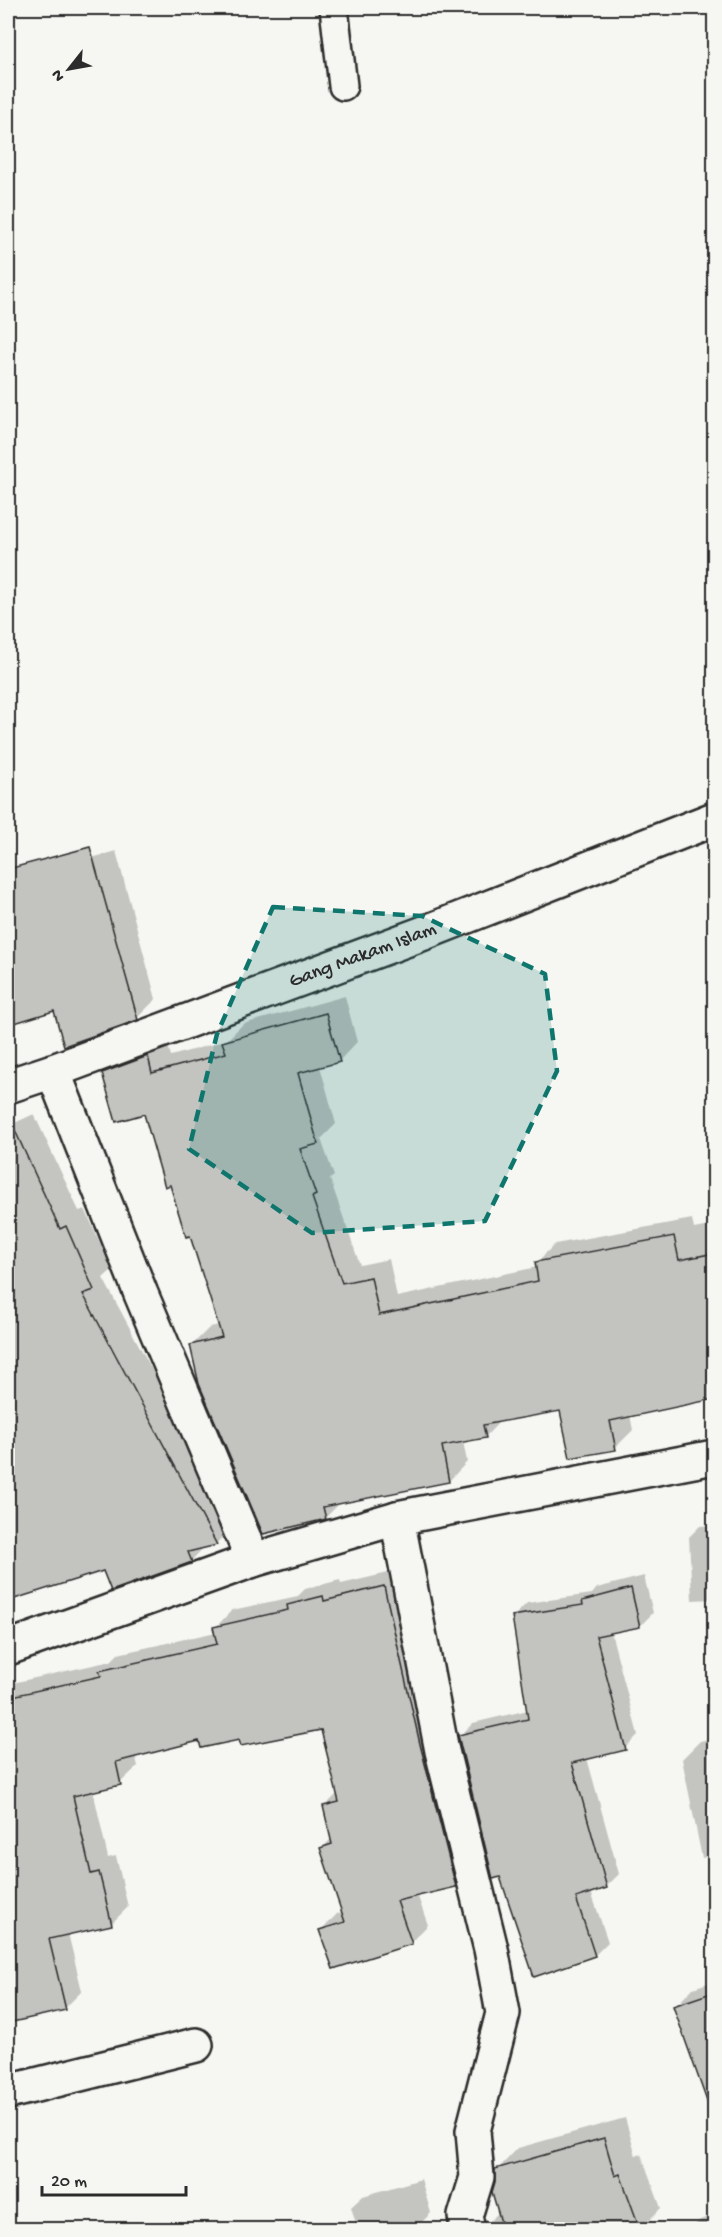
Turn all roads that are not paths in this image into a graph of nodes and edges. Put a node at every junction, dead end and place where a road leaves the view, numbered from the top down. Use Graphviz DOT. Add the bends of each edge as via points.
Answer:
graph roads {
  1 [pos="334,8"];
  2 [pos="343,86"];
  3 [pos="714,819"];
  4 [pos="53,1071"];
  5 [pos="8,1086"];
  6 [pos="714,1457"];
  7 [pos="398,1518"];
  8 [pos="253,1560"];
  9 [pos="8,1648"];
  10 [pos="196,2045"];
  11 [pos="8,2092"];
  12 [pos="468,2229"];
  1 -- 2 [label="lane"];
  3 -- 4 [label="street, Gang Makam Islam" via="424,933"];
  4 -- 5 [label="street, Gang Makam Islam"];
  4 -- 8 [label="street"];
  6 -- 7 [label="street"];
  7 -- 8 [label="street"];
  7 -- 12 [label="street" via="442,1751 491,1949 502,2013 473,2131 477,2177 465,2216"];
  8 -- 9 [label="street"];
  10 -- 11 [label="street"];
}
